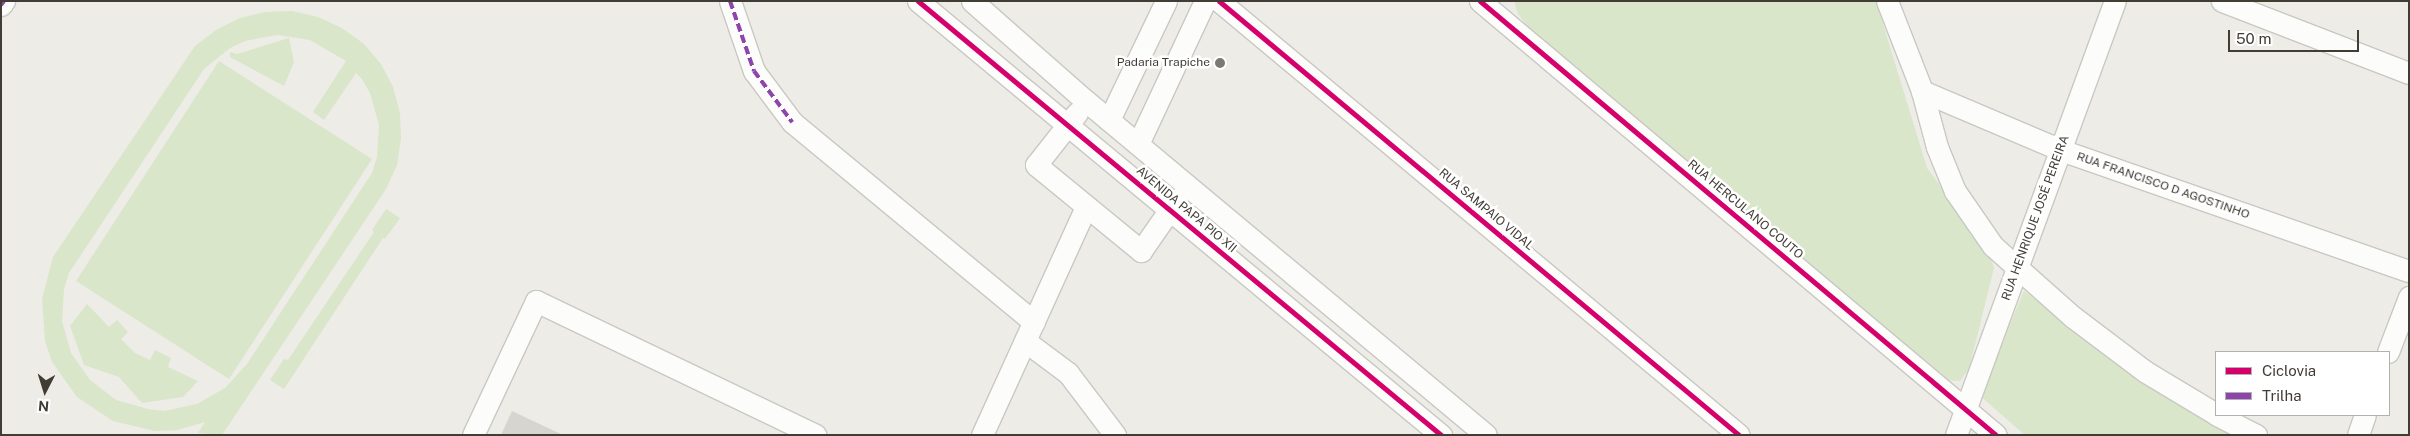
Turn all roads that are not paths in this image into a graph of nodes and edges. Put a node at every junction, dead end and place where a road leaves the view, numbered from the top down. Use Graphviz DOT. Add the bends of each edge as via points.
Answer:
graph roads {
  1 [pos="4,1"];
  2 [pos="730,1"];
  3 [pos="918,1"];
  4 [pos="972,1"];
  5 [pos="1166,1"];
  6 [pos="1205,1"];
  7 [pos="1219,1"];
  8 [pos="1887,1"];
  9 [pos="2115,1"];
  10 [pos="2222,1"];
  11 [pos="1,5"];
  12 [pos="1492,5"];
  13 [pos="2409,73"];
  14 [pos="1922,91"];
  15 [pos="1086,101"];
  16 [pos="1109,120"];
  17 [pos="1069,124"];
  18 [pos="1138,144"];
  19 [pos="2061,150"];
  20 [pos="1186,185"];
  21 [pos="1086,207"];
  22 [pos="1170,210"];
  23 [pos="2017,270"];
  24 [pos="2409,271"];
  25 [pos="2409,297"];
  26 [pos="1034,322"];
  27 [pos="1025,341"];
  28 [pos="2388,351"];
  29 [pos="1400,363"];
  30 [pos="1382,385"];
  31 [pos="1966,408"];
  32 [pos="2215,413"];
  33 [pos="2221,416"];
  34 [pos="2365,416"];
  35 [pos="473,435"];
  36 [pos="816,435"];
  37 [pos="982,435"];
  38 [pos="1115,435"];
  39 [pos="1441,435"];
  40 [pos="1486,435"];
  41 [pos="1740,435"];
  42 [pos="1956,435"];
  43 [pos="1996,435"];
  44 [pos="2256,435"];
  45 [pos="2358,435"];
  1 -- 11 [label="street"];
  2 -- 26 [label="street" via="754,71 792,122"];
  3 -- 17 [label="street, AVENIDA PAPA PIO XII"];
  4 -- 15 [label="street, AVENIDA PAPA PIO XII"];
  5 -- 16 [label="street"];
  6 -- 18 [label="street"];
  7 -- 41 [label="street, RUA SAMPAIO VIDAL"];
  8 -- 14 [label="street"];
  9 -- 19 [label="street, RUA HENRIQUE JOSÉ PEREIRA"];
  10 -- 13 [label="street"];
  12 -- 31 [label="street, RUA HERCULANO COUTO"];
  14 -- 19 [label="street, RUA FRANCISCO D AGOSTINHO"];
  14 -- 23 [label="street" via="1937,147 1954,191 1994,246"];
  15 -- 16 [label="street, AVENIDA PAPA PIO XII"];
  15 -- 17 [label="street"];
  16 -- 18 [label="street, AVENIDA PAPA PIO XII"];
  17 -- 21 [label="street" via="1036,165"];
  17 -- 22 [label="street, AVENIDA PAPA PIO XII"];
  18 -- 20 [label="street, AVENIDA PAPA PIO XII"];
  19 -- 23 [label="street, RUA HENRIQUE JOSÉ PEREIRA"];
  19 -- 24 [label="street, RUA FRANCISCO D AGOSTINHO"];
  20 -- 22 [label="street"];
  20 -- 29 [label="street, AVENIDA PAPA PIO XII"];
  21 -- 22 [label="street" via="1141,251"];
  21 -- 26 [label="street"];
  22 -- 30 [label="street, AVENIDA PAPA PIO XII"];
  23 -- 31 [label="street, RUA HENRIQUE JOSÉ PEREIRA"];
  23 -- 32 [label="street" via="2146,372"];
  25 -- 28 [label="street"];
  26 -- 27 [label="street"];
  27 -- 37 [label="street"];
  27 -- 38 [label="street" via="1068,373"];
  29 -- 30 [label="street"];
  29 -- 40 [label="street, AVENIDA PAPA PIO XII"];
  30 -- 39 [label="street, AVENIDA PAPA PIO XII"];
  31 -- 42 [label="street, RUA HENRIQUE JOSÉ PEREIRA"];
  31 -- 43 [label="street, RUA HERCULANO COUTO"];
  33 -- 44 [label="street"];
  34 -- 45 [label="street"];
  35 -- 36 [label="street" via="536,301"];
}
